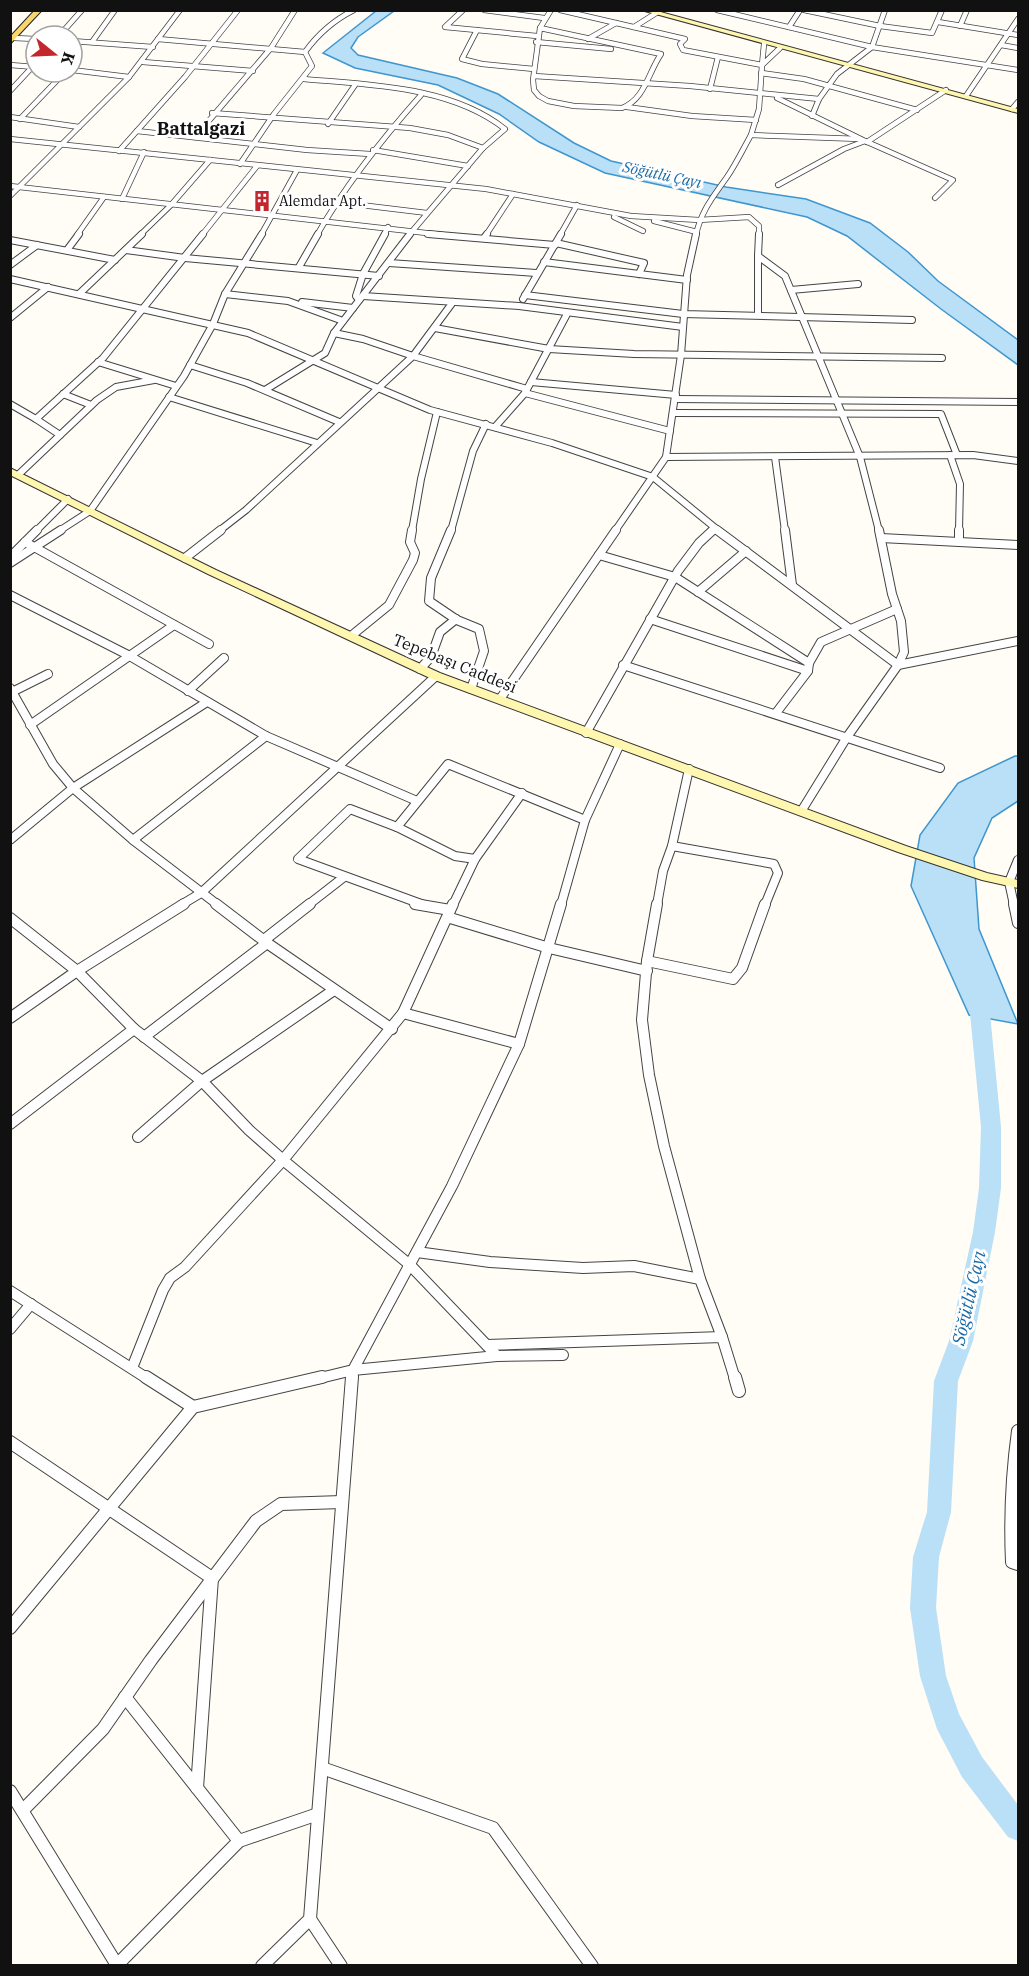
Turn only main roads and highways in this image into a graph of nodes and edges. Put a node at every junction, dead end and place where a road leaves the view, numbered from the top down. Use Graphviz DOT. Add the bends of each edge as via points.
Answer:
graph roads {
  1 [pos="29,10"];
  2 [pos="39,10"];
  3 [pos="644,10"];
  4 [pos="659,12"];
  5 [pos="12,37"];
  6 [pos="1015,110"];
  7 [pos="14,473"];
  8 [pos="1014,883"];
  1 -- 5 [label="main road"];
  2 -- 5 [label="main road"];
  3 -- 4 [label="main road"];
  4 -- 6 [label="main road"];
  7 -- 8 [label="main road, Tepebaşı Caddesi" via="436,676 902,849"];
}
